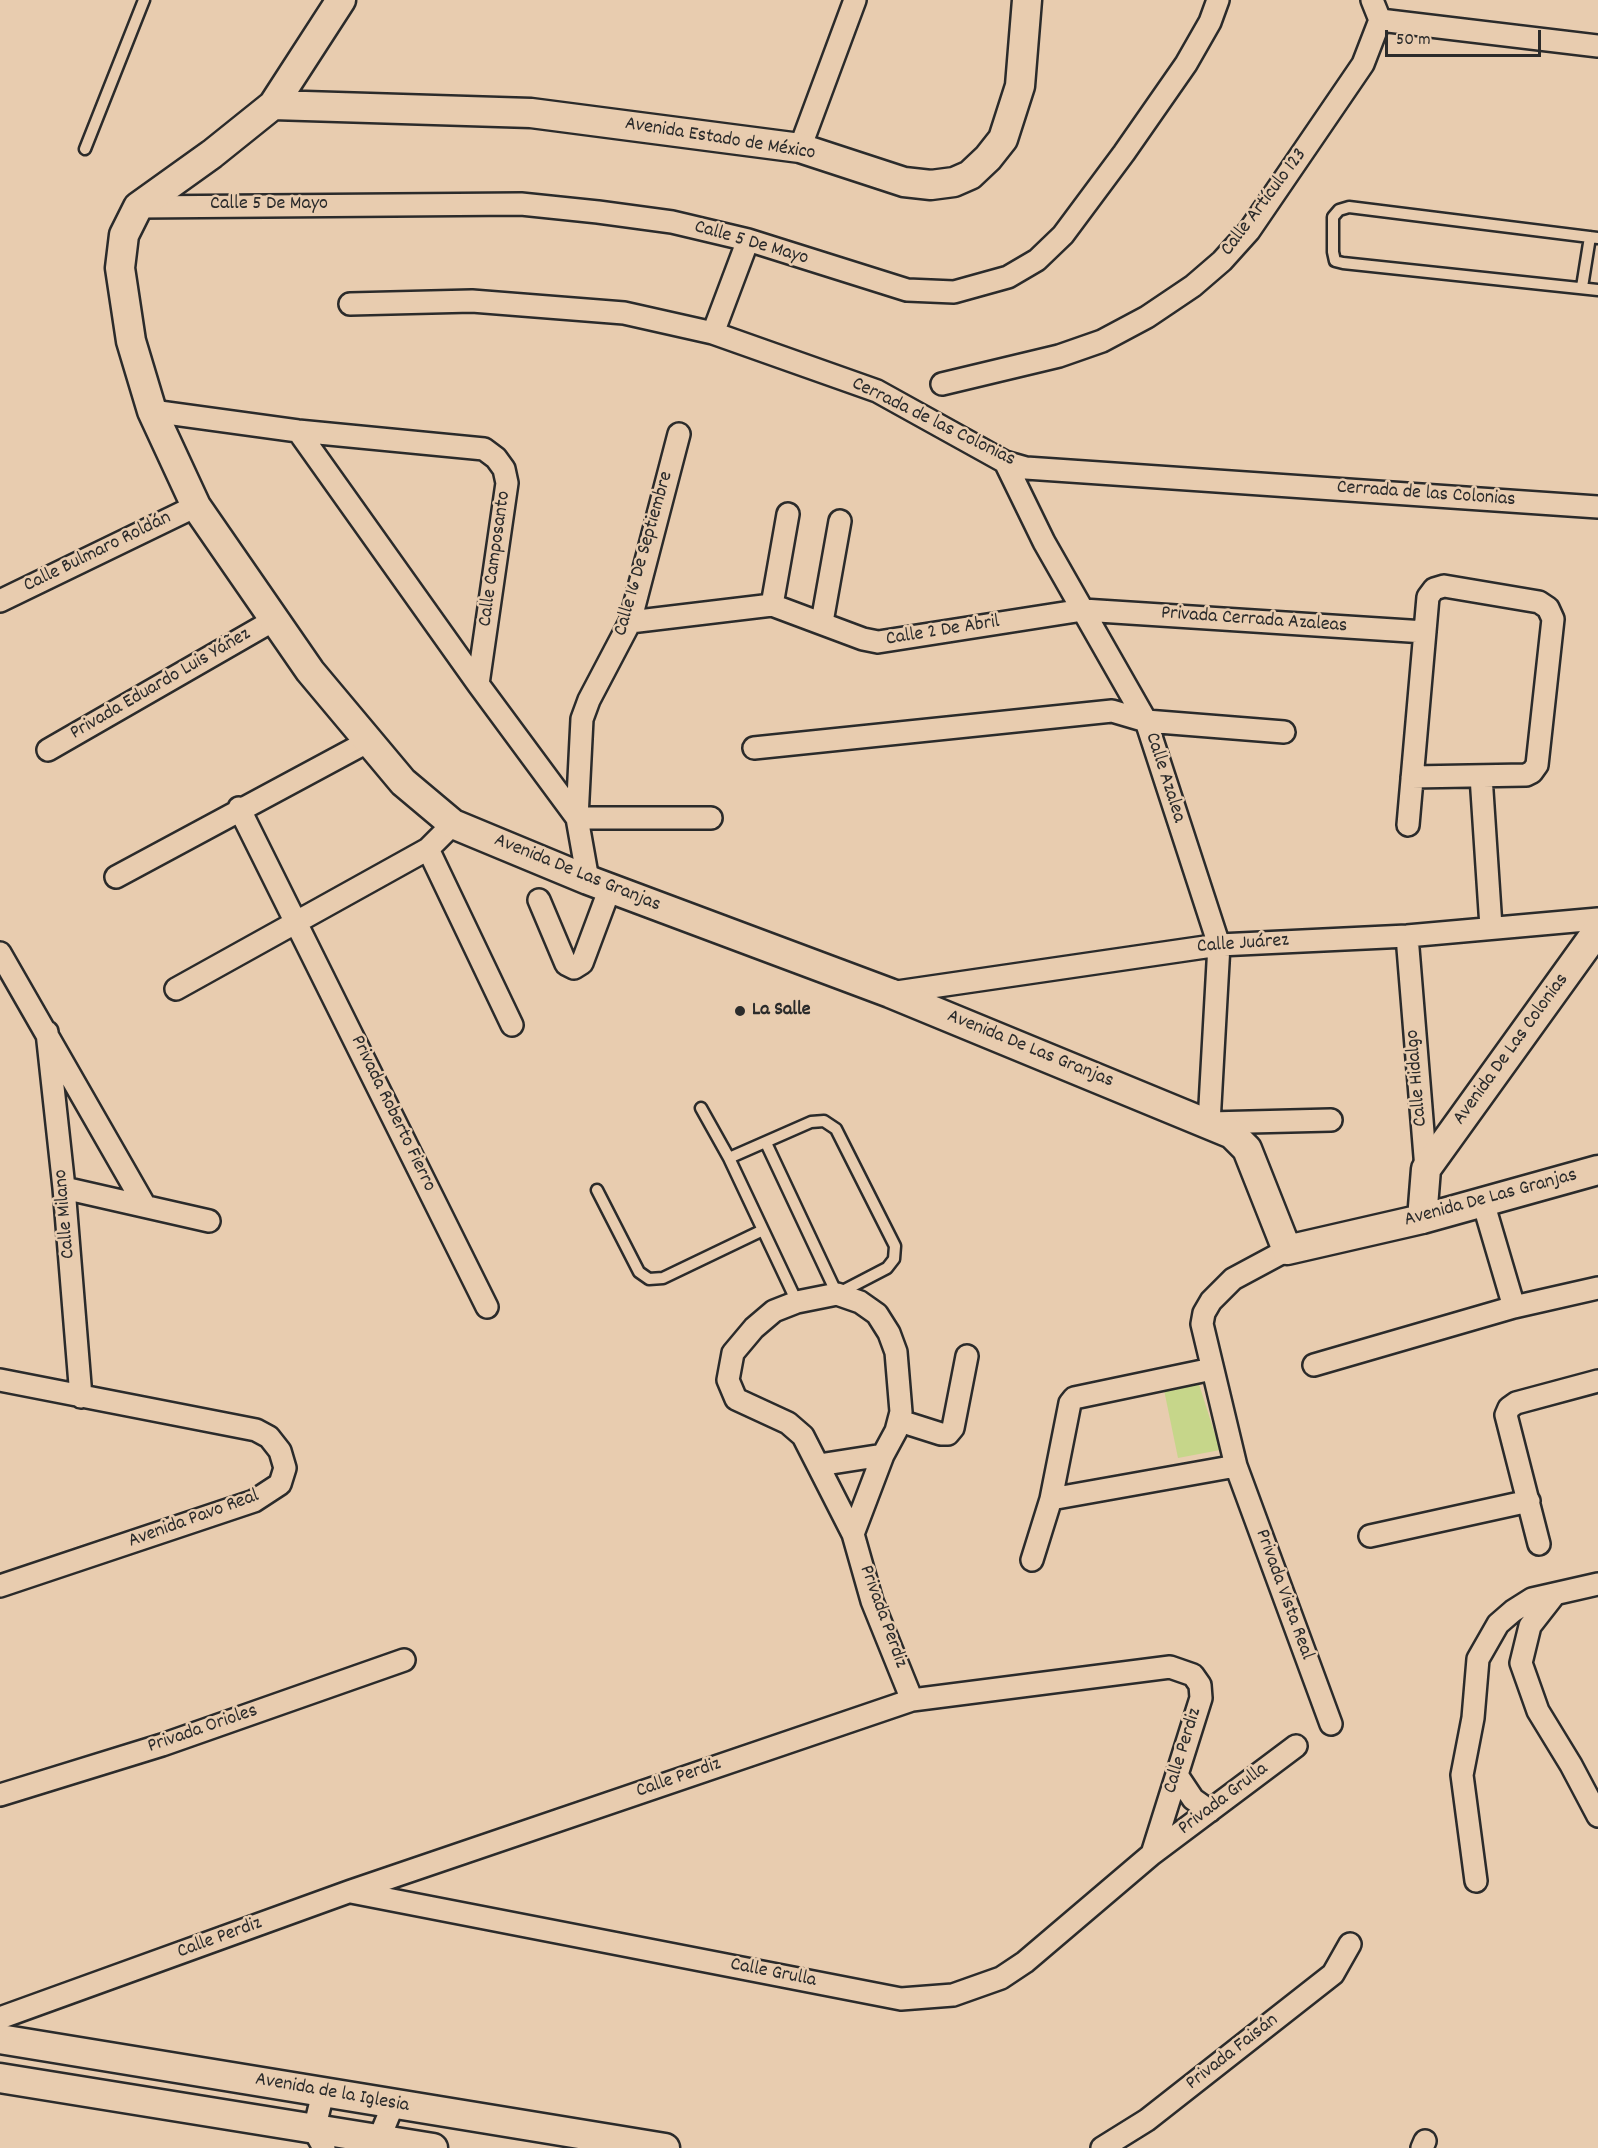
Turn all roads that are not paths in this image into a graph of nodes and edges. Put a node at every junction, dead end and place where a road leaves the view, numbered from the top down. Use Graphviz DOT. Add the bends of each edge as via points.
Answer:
graph roads {
  1 [pos="144,0"];
  2 [pos="341,0"];
  3 [pos="855,0"];
  4 [pos="1027,0"];
  5 [pos="1218,0"];
  6 [pos="1372,0"];
  7 [pos="1380,20"];
  8 [pos="1598,46"];
  9 [pos="273,105"];
  10 [pos="800,148"];
  11 [pos="85,149"];
  12 [pos="138,207"];
  13 [pos="1594,237"];
  14 [pos="748,240"];
  15 [pos="1582,286"];
  16 [pos="1598,290"];
  17 [pos="350,304"];
  18 [pos="713,333"];
  19 [pos="942,384"];
  20 [pos="152,411"];
  21 [pos="298,431"];
  22 [pos="679,435"];
  23 [pos="1005,462"];
  24 [pos="196,506"];
  25 [pos="1598,507"];
  26 [pos="788,514"];
  27 [pos="840,521"];
  28 [pos="0,601"];
  29 [pos="772,604"];
  30 [pos="1083,610"];
  31 [pos="274,620"];
  32 [pos="630,622"];
  33 [pos="822,622"];
  34 [pos="1425,632"];
  35 [pos="478,684"];
  36 [pos="1146,721"];
  37 [pos="1284,732"];
  38 [pos="367,741"];
  39 [pos="754,748"];
  40 [pos="48,750"];
  41 [pos="1481,776"];
  42 [pos="1412,777"];
  43 [pos="239,808"];
  44 [pos="577,818"];
  45 [pos="711,818"];
  46 [pos="453,824"];
  47 [pos="1408,825"];
  48 [pos="428,849"];
  49 [pos="116,877"];
  50 [pos="599,884"];
  51 [pos="538,900"];
  52 [pos="1598,919"];
  53 [pos="297,921"];
  54 [pos="1491,927"];
  55 [pos="1598,930"];
  56 [pos="1407,936"];
  57 [pos="1219,945"];
  58 [pos="0,953"];
  59 [pos="176,988"];
  60 [pos="890,993"];
  61 [pos="512,1025"];
  62 [pos="47,1032"];
  63 [pos="701,1108"];
  64 [pos="1331,1120"];
  65 [pos="1209,1123"];
  66 [pos="766,1143"];
  67 [pos="729,1158"];
  68 [pos="1426,1169"];
  69 [pos="1598,1170"];
  70 [pos="64,1188"];
  71 [pos="597,1190"];
  72 [pos="1483,1202"];
  73 [pos="145,1206"];
  74 [pos="1422,1220"];
  75 [pos="209,1221"];
  76 [pos="761,1231"];
  77 [pos="1287,1250"];
  78 [pos="1598,1288"];
  79 [pos="837,1294"];
  80 [pos="797,1302"];
  81 [pos="487,1307"];
  82 [pos="1514,1307"];
  83 [pos="967,1356"];
  84 [pos="1314,1365"];
  85 [pos="1212,1370"];
  86 [pos="0,1380"];
  87 [pos="1598,1381"];
  88 [pos="81,1398"];
  89 [pos="900,1421"];
  90 [pos="883,1455"];
  91 [pos="819,1465"];
  92 [pos="1236,1466"];
  93 [pos="1051,1499"];
  94 [pos="1529,1501"];
  95 [pos="854,1534"];
  96 [pos="1370,1536"];
  97 [pos="1539,1544"];
  98 [pos="1032,1560"];
  99 [pos="1598,1584"];
  100 [pos="0,1586"];
  101 [pos="1555,1594"];
  102 [pos="404,1660"];
  103 [pos="912,1700"];
  104 [pos="1331,1724"];
  105 [pos="1296,1746"];
  106 [pos="1177,1775"];
  107 [pos="0,1795"];
  108 [pos="1210,1811"];
  109 [pos="1598,1816"];
  110 [pos="1152,1854"];
  111 [pos="1476,1881"];
  112 [pos="351,1891"];
  113 [pos="1350,1944"];
  114 [pos="0,2018"];
  115 [pos="0,2039"];
  116 [pos="0,2078"];
  117 [pos="323,2092"];
  118 [pos="393,2105"];
  119 [pos="319,2139"];
  120 [pos="373,2144"];
  121 [pos="433,2148"];
  122 [pos="665,2148"];
  123 [pos="1102,2148"];
  1 -- 11 [label="lane"];
  2 -- 9 [label="street, Avenida De Las Granjas"];
  3 -- 10 [label="street"];
  4 -- 10 [label="street, Avenida Estado de México" via="1020,86 1004,139 970,176 931,185 904,182"];
  5 -- 14 [label="street, Calle 5 De Mayo" via="1186,64 1090,199 1037,260 1008,277 954,292 907,290"];
  6 -- 7 [label="street"];
  7 -- 8 [label="street"];
  7 -- 19 [label="street, Calle Artículo 123" via="1363,64 1249,231 1193,286 1102,341 1059,356"];
  9 -- 10 [label="street, Avenida Estado de México" via="531,113"];
  9 -- 12 [label="street, Avenida De Las Granjas"];
  12 -- 14 [label="street, Calle 5 De Mayo" via="521,204 672,222"];
  12 -- 20 [label="street, Avenida De Las Granjas" via="124,236 120,268 131,341"];
  13 -- 15 [label="lane"];
  13 -- 15 [label="lane" via="1349,207 1333,217 1335,261"];
  14 -- 18 [label="street"];
  15 -- 16 [label="lane"];
  17 -- 18 [label="street, Cerrada de las Colonias" via="472,301 624,313"];
  18 -- 23 [label="street, Cerrada de las Colonias" via="877,391"];
  20 -- 21 [label="street, Calle Camposanto"];
  20 -- 24 [label="street, Avenida De Las Granjas"];
  21 -- 35 [label="street"];
  21 -- 35 [label="street, Calle Camposanto" via="483,449 504,469 507,483"];
  22 -- 32 [label="street, Calle 16 De Septiembre"];
  23 -- 25 [label="street, Cerrada de las Colonias" via="1026,468"];
  23 -- 30 [label="street, Calle Azalea"];
  24 -- 28 [label="street, Calle Bulmaro Roldán"];
  24 -- 31 [label="street, Avenida De Las Granjas"];
  26 -- 29 [label="street"];
  27 -- 33 [label="street"];
  29 -- 32 [label="street, Calle 2 De Abril"];
  29 -- 33 [label="street, Calle 2 De Abril"];
  30 -- 33 [label="street, Calle 2 De Abril" via="878,642"];
  30 -- 34 [label="street, Privada Cerrada Azaleas"];
  30 -- 36 [label="street, Calle Azalea"];
  31 -- 38 [label="street, Avenida De Las Granjas"];
  31 -- 40 [label="street, Privada Eduardo Luis Yáñez"];
  32 -- 44 [label="street, Calle 16 De Septiembre" via="582,719"];
  34 -- 41 [label="street" via="1428,597 1434,589 1444,586 1539,602 1548,608 1553,619 1537,765 1526,775"];
  34 -- 42 [label="street"];
  35 -- 44 [label="street"];
  36 -- 37 [label="street"];
  36 -- 39 [label="street" via="1112,711"];
  36 -- 57 [label="street, Calle Azalea"];
  38 -- 43 [label="street"];
  38 -- 46 [label="street, Avenida De Las Granjas" via="403,782"];
  41 -- 42 [label="street"];
  41 -- 54 [label="street"];
  42 -- 47 [label="street"];
  43 -- 49 [label="street"];
  43 -- 53 [label="street, Privada Roberto Fierro"];
  44 -- 45 [label="street"];
  44 -- 50 [label="street, Calle 16 De Septiembre"];
  46 -- 48 [label="street"];
  46 -- 50 [label="street, Avenida De Las Granjas"];
  48 -- 53 [label="street"];
  48 -- 61 [label="street"];
  50 -- 51 [label="street" via="582,963 574,968 566,964"];
  50 -- 60 [label="street, Avenida De Las Granjas"];
  52 -- 54 [label="street, Calle Juárez"];
  53 -- 59 [label="street"];
  53 -- 81 [label="street, Privada Roberto Fierro"];
  54 -- 56 [label="street, Calle Juárez"];
  55 -- 68 [label="street, Avenida De Las Colonias"];
  56 -- 57 [label="street, Calle Juárez"];
  56 -- 68 [label="street, Calle Hidalgo"];
  57 -- 60 [label="street, Calle Juárez"];
  57 -- 65 [label="street, Calle Azalea"];
  58 -- 62 [label="street, Calle Milano"];
  60 -- 65 [label="street, Avenida De Las Granjas"];
  62 -- 70 [label="street, Calle Milano"];
  62 -- 73 [label="street, Calle Milano"];
  63 -- 67 [label="lane"];
  64 -- 65 [label="street"];
  65 -- 77 [label="street, Avenida De Las Granjas" via="1233,1134 1247,1149"];
  66 -- 67 [label="lane"];
  66 -- 79 [label="lane"];
  66 -- 79 [label="lane" via="811,1122 824,1121 836,1130 895,1246 894,1259 887,1268"];
  67 -- 76 [label="lane"];
  68 -- 74 [label="street, Calle Hidalgo"];
  69 -- 72 [label="street, Avenida De Las Granjas"];
  70 -- 73 [label="street"];
  70 -- 88 [label="street, Calle Milano"];
  71 -- 76 [label="lane" via="639,1272 650,1279 663,1278"];
  72 -- 74 [label="street, Avenida De Las Granjas"];
  72 -- 82 [label="street"];
  73 -- 75 [label="street"];
  74 -- 77 [label="street, Avenida De Las Granjas"];
  76 -- 80 [label="lane"];
  77 -- 85 [label="street, Privada Vista Real" via="1233,1279 1204,1313"];
  78 -- 82 [label="street"];
  79 -- 80 [label="street, Privada Perdiz"];
  79 -- 89 [label="street" via="878,1314 889,1333 896,1352"];
  80 -- 91 [label="street, Privada Perdiz" via="774,1311 754,1328 733,1353 728,1380 736,1399 788,1423 803,1436"];
  82 -- 84 [label="street"];
  83 -- 89 [label="street" via="953,1428 948,1434"];
  85 -- 92 [label="street, Privada Vista Real"];
  85 -- 93 [label="street" via="1074,1398"];
  86 -- 88 [label="street, Avenida Pavo Real"];
  87 -- 94 [label="street" via="1509,1408 1506,1415"];
  88 -- 100 [label="street, Avenida Pavo Real" via="256,1431 269,1437 280,1451 285,1468 280,1484 254,1501"];
  89 -- 90 [label="street"];
  90 -- 91 [label="street"];
  90 -- 95 [label="street"];
  91 -- 95 [label="street, Privada Perdiz"];
  92 -- 93 [label="street"];
  92 -- 104 [label="street, Privada Vista Real"];
  93 -- 98 [label="street"];
  94 -- 96 [label="street"];
  94 -- 97 [label="street"];
  95 -- 103 [label="street, Privada Perdiz" via="872,1601"];
  99 -- 101 [label="street"];
  101 -- 109 [label="street" via="1530,1626 1521,1663 1538,1711"];
  101 -- 111 [label="street" via="1532,1599 1498,1624 1478,1659 1473,1718 1462,1774"];
  102 -- 107 [label="street, Privada Orioles" via="162,1745"];
  103 -- 106 [label="street, Calle Perdiz" via="1170,1667 1182,1669 1200,1685 1201,1698"];
  103 -- 112 [label="street, Calle Perdiz"];
  105 -- 108 [label="street, Privada Grulla"];
  106 -- 108 [label="street" via="1193,1799"];
  106 -- 110 [label="street, Calle Perdiz"];
  108 -- 110 [label="street, Privada Grulla"];
  110 -- 112 [label="street, Calle Grulla" via="1001,1978 953,1995 901,1999"];
  112 -- 114 [label="street, Calle Perdiz"];
  113 -- 123 [label="street, Privada Faisán" via="1333,1974 1147,2120"];
  115 -- 117 [label="street, Avenida de la Iglesia"];
  116 -- 119 [label="street, Avenida de la Iglesia"];
  117 -- 118 [label="street, Avenida de la Iglesia"];
  117 -- 119 [label="street"];
  118 -- 120 [label="street"];
  118 -- 122 [label="street, Avenida de la Iglesia"];
  119 -- 120 [label="street, Avenida de la Iglesia"];
  120 -- 121 [label="street, Avenida de la Iglesia"];
}
